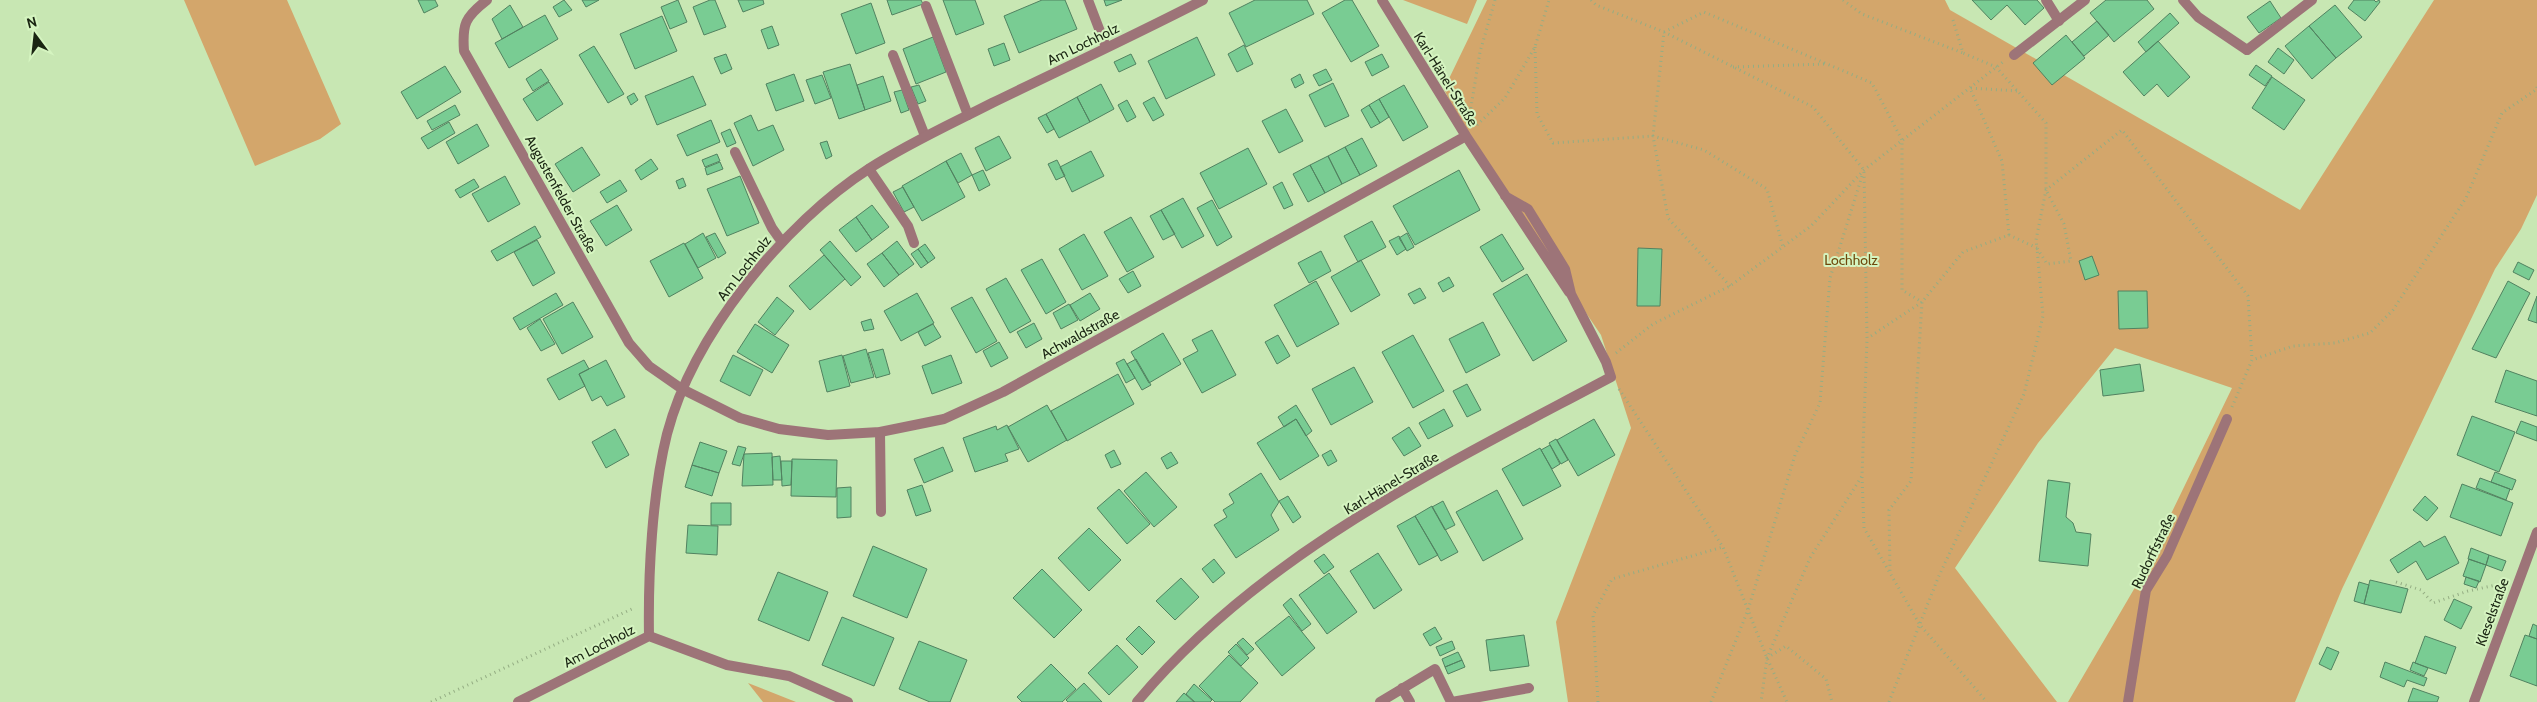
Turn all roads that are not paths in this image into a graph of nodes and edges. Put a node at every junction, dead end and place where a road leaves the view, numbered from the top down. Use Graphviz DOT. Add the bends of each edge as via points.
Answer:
graph roads {
  1 [pos="487,0"];
  2 [pos="1088,0"];
  3 [pos="1203,0"];
  4 [pos="1382,0"];
  5 [pos="2046,0"];
  6 [pos="2085,0"];
  7 [pos="2183,0"];
  8 [pos="2312,0"];
  9 [pos="926,6"];
  10 [pos="2059,21"];
  11 [pos="1106,48"];
  12 [pos="893,55"];
  13 [pos="2014,55"];
  14 [pos="968,115"];
  15 [pos="925,136"];
  16 [pos="1466,136"];
  17 [pos="735,152"];
  18 [pos="869,169"];
  19 [pos="782,242"];
  20 [pos="914,243"];
  21 [pos="682,389"];
  22 [pos="2227,419"];
  23 [pos="880,432"];
  24 [pos="881,512"];
  25 [pos="2537,532"];
  26 [pos="649,636"];
  27 [pos="1402,688"];
  28 [pos="1529,688"];
  29 [pos="518,702"];
  30 [pos="848,702"];
  31 [pos="1137,702"];
  32 [pos="1380,702"];
  33 [pos="1410,702"];
  34 [pos="1452,702"];
  35 [pos="2128,702"];
  36 [pos="2474,702"];
  1 -- 21 [label="street, Augustenfelder Straße" via="472,12 462,30 464,51 629,343 649,366"];
  2 -- 11 [label="street"];
  3 -- 11 [label="street, Am Lochholz"];
  4 -- 16 [label="street, Karl-Hänel-Straße"];
  5 -- 10 [label="street"];
  6 -- 10 [label="street"];
  7 -- 8 [label="street" via="2198,18 2247,50"];
  9 -- 14 [label="street"];
  10 -- 13 [label="street"];
  11 -- 14 [label="street, Am Lochholz"];
  12 -- 15 [label="street"];
  14 -- 15 [label="street, Am Lochholz"];
  15 -- 18 [label="street, Am Lochholz"];
  16 -- 23 [label="street, Achwaldstraße" via="1003,392 944,419"];
  16 -- 31 [label="street, Karl-Hänel-Straße" via="1505,196 1528,209 1565,269 1571,294 1611,377 1380,503 1269,578 1202,634"];
  17 -- 19 [label="street"];
  18 -- 19 [label="street, Am Lochholz" via="827,199"];
  18 -- 20 [label="street" via="908,226"];
  19 -- 21 [label="street, Am Lochholz" via="744,287 711,336"];
  21 -- 23 [label="street, Achwaldstraße" via="740,418 779,429 828,435"];
  21 -- 26 [label="street, Am Lochholz" via="667,434 659,479 648,602"];
  22 -- 35 [label="street, Rudorffstraße" via="2167,556 2146,590"];
  23 -- 24 [label="street"];
  25 -- 36 [label="street, Kleselstraße"];
  26 -- 29 [label="street, Am Lochholz"];
  26 -- 30 [label="street" via="727,665 789,676"];
  27 -- 32 [label="street"];
  27 -- 33 [label="street"];
  27 -- 34 [label="street" via="1435,669"];
  28 -- 34 [label="street"];
}
